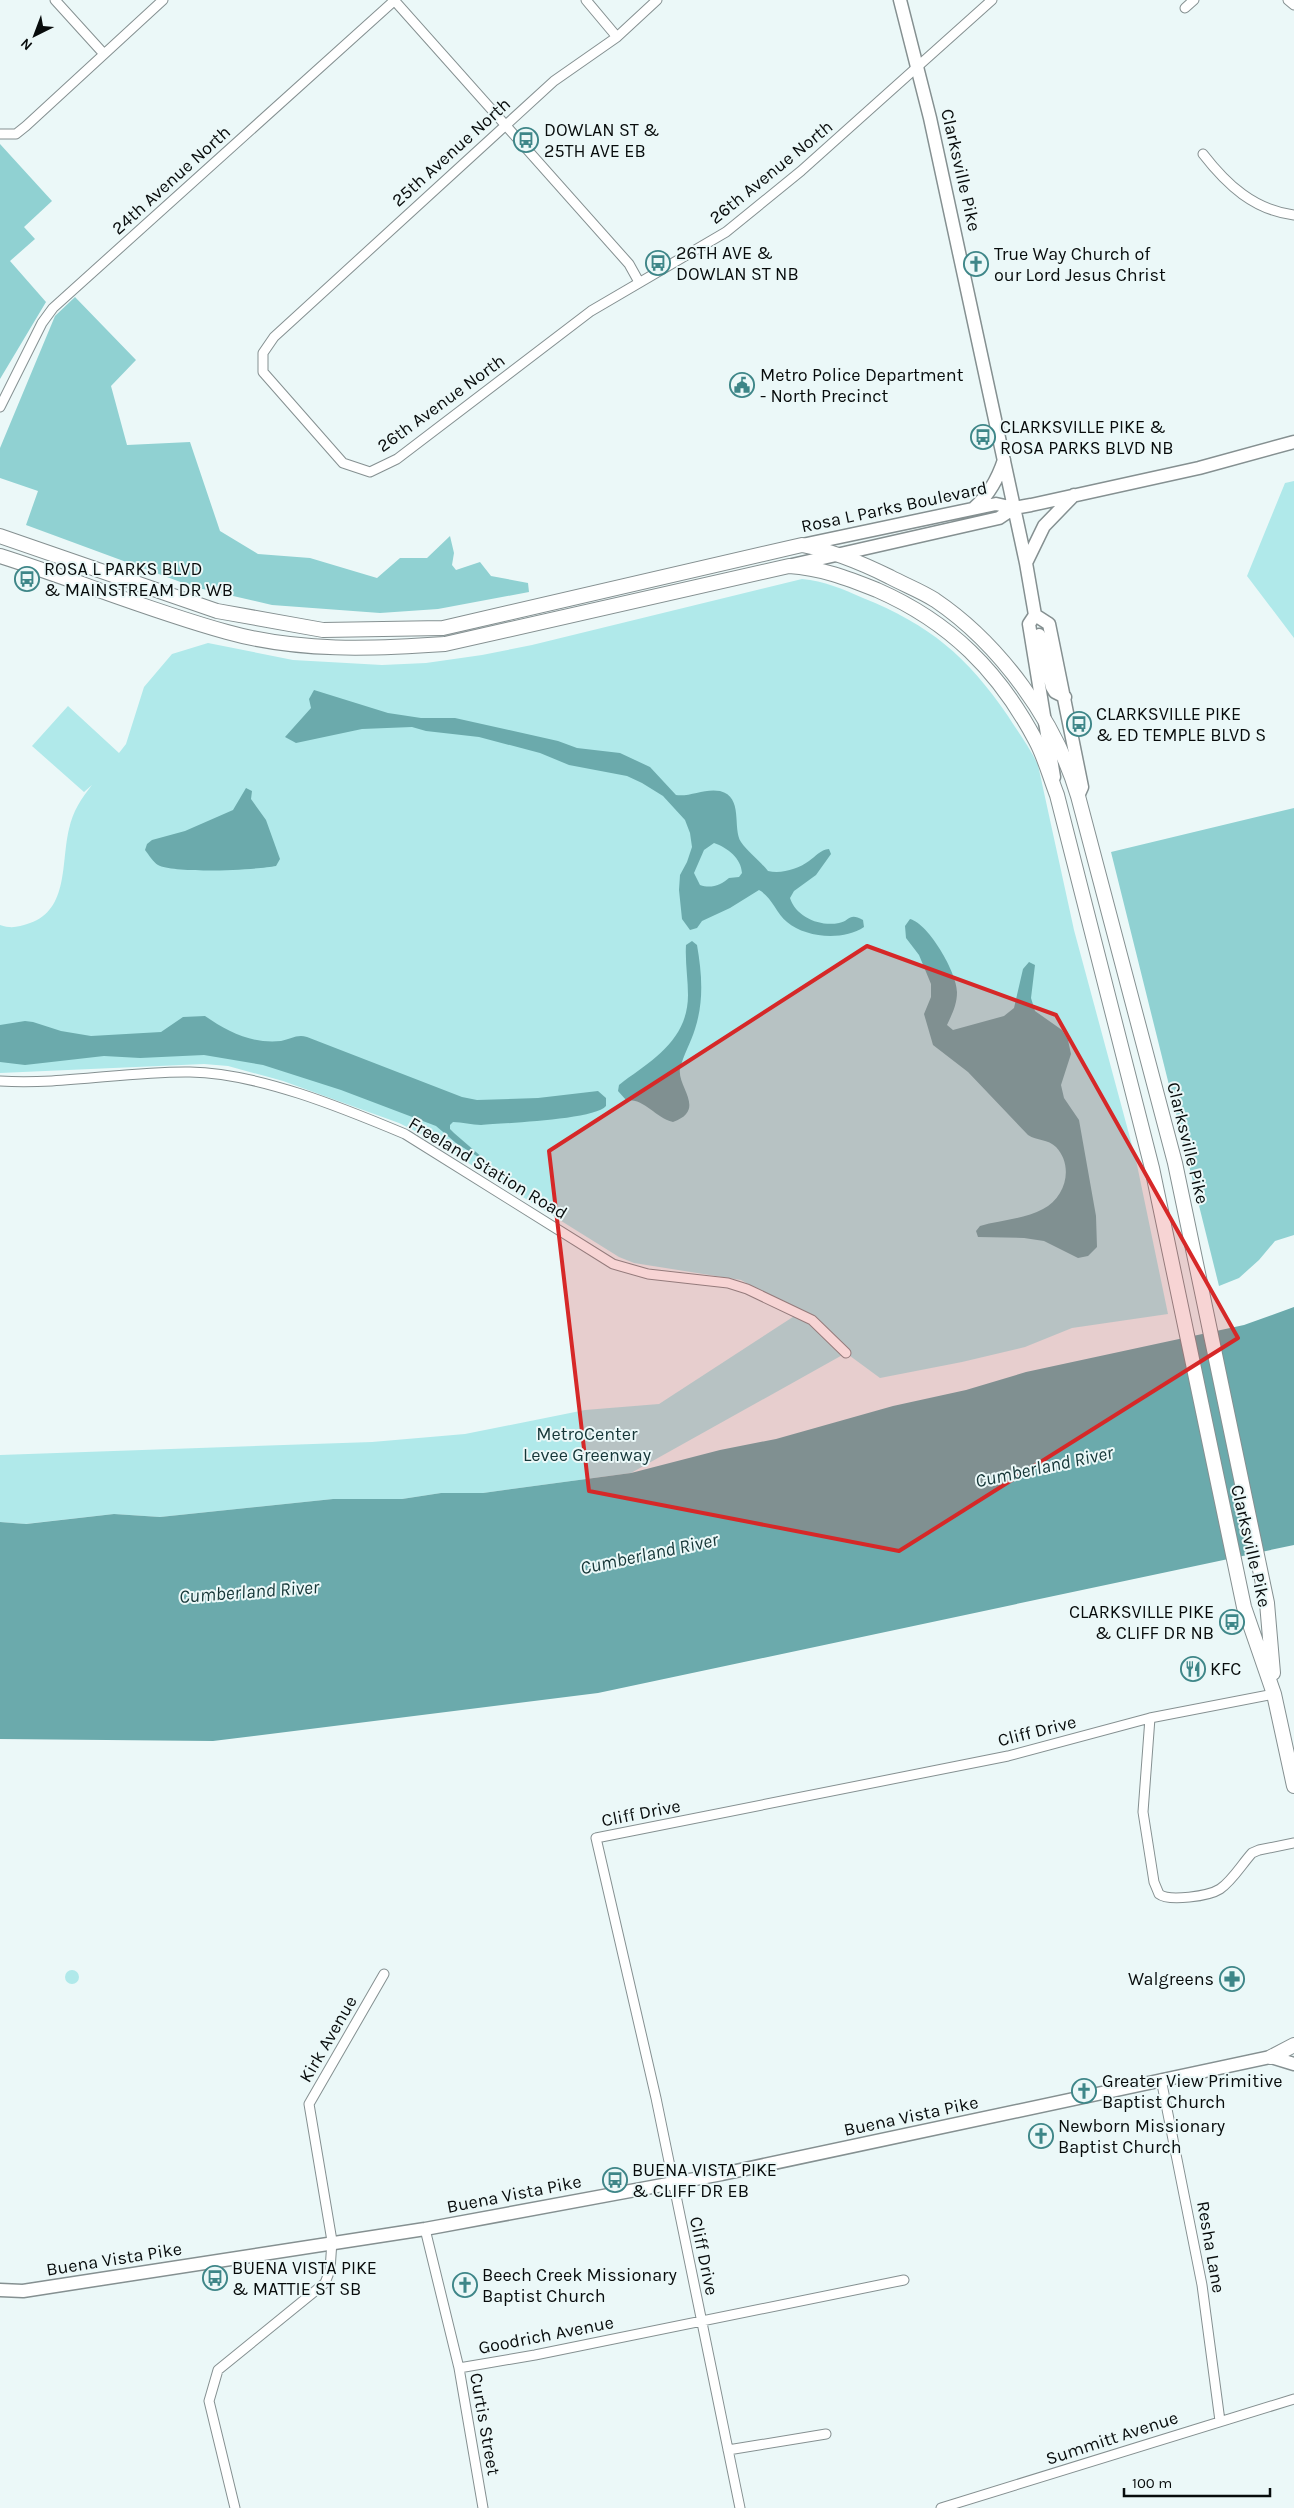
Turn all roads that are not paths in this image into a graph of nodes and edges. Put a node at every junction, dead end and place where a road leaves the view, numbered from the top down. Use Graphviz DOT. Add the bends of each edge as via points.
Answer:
graph roads {
  1 [pos="55,0"];
  2 [pos="163,0"];
  3 [pos="395,0"];
  4 [pos="586,0"];
  5 [pos="657,0"];
  6 [pos="900,0"];
  7 [pos="992,0"];
  8 [pos="1194,0"];
  9 [pos="1288,0"];
  10 [pos="1294,5"];
  11 [pos="1185,8"];
  12 [pos="617,37"];
  13 [pos="104,54"];
  14 [pos="919,67"];
  15 [pos="505,125"];
  16 [pos="0,134"];
  17 [pos="1203,154"];
  18 [pos="1294,215"];
  19 [pos="639,282"];
  20 [pos="0,407"];
  21 [pos="1294,442"];
  22 [pos="1004,460"];
  23 [pos="354,468"];
  24 [pos="1075,494"];
  25 [pos="973,508"];
  26 [pos="1014,508"];
  27 [pos="0,536"];
  28 [pos="802,545"];
  29 [pos="838,554"];
  30 [pos="0,556"];
  31 [pos="1026,563"];
  32 [pos="789,566"];
  33 [pos="1032,619"];
  34 [pos="1047,727"];
  35 [pos="1057,794"];
  36 [pos="1078,796"];
  37 [pos="0,1081"];
  38 [pos="846,1353"];
  39 [pos="1274,1694"];
  40 [pos="1150,1718"];
  41 [pos="1294,1786"];
  42 [pos="1294,1843"];
  43 [pos="384,1974"];
  44 [pos="1294,2045"];
  45 [pos="1294,2052"];
  46 [pos="1271,2057"];
  47 [pos="1294,2064"];
  48 [pos="1161,2080"];
  49 [pos="672,2182"];
  50 [pos="425,2229"];
  51 [pos="332,2241"];
  52 [pos="904,2280"];
  53 [pos="0,2290"];
  54 [pos="701,2320"];
  55 [pos="459,2368"];
  56 [pos="1294,2399"];
  57 [pos="1220,2421"];
  58 [pos="826,2434"];
  59 [pos="728,2450"];
  60 [pos="234,2508"];
  61 [pos="481,2508"];
  62 [pos="740,2508"];
  63 [pos="940,2508"];
  1 -- 13 [label="street"];
  2 -- 13 [label="street"];
  3 -- 15 [label="street"];
  3 -- 20 [label="street, 24th Avenue North" via="53,308 42,323"];
  4 -- 12 [label="street"];
  5 -- 12 [label="street, 25th Avenue North"];
  6 -- 14 [label="main road, Clarksville Pike"];
  7 -- 14 [label="street, 26th Avenue North"];
  8 -- 11 [label="street"];
  9 -- 10 [label="street"];
  12 -- 15 [label="street, 25th Avenue North" via="557,78"];
  13 -- 16 [label="street" via="16,134"];
  14 -- 19 [label="street, 26th Avenue North" via="726,232"];
  14 -- 22 [label="main road, Clarksville Pike"];
  15 -- 19 [label="street" via="629,264"];
  15 -- 23 [label="street, 25th Avenue North" via="274,336 263,353 263,372 343,463"];
  17 -- 18 [label="street" via="1231,187 1247,198 1264,207"];
  19 -- 23 [label="street, 26th Avenue North" via="591,311 397,459 370,472"];
  21 -- 24 [label="main road" via="1199,468"];
  22 -- 25 [label="main road" via="986,496"];
  22 -- 26 [label="main road, Clarksville Pike"];
  24 -- 26 [label="main road"];
  24 -- 31 [label="main road" via="1044,526"];
  25 -- 26 [label="main road, Rosa L Parks Boulevard" via="996,504"];
  25 -- 28 [label="main road, Rosa L Parks Boulevard"];
  26 -- 29 [label="main road, Rosa L Parks Boulevard" via="999,518"];
  26 -- 31 [label="main road, Clarksville Pike"];
  27 -- 28 [label="main road, Rosa L Parks Boulevard" via="217,611 323,630 443,628"];
  28 -- 29 [label="main road"];
  29 -- 32 [label="main road, Rosa L Parks Boulevard"];
  29 -- 34 [label="main road" via="934,599 971,629 1005,663"];
  30 -- 32 [label="main road, Rosa L Parks Boulevard" via="227,633 340,648 446,644"];
  31 -- 33 [label="main road, Clarksville Pike"];
  32 -- 35 [label="main road" via="830,572 883,593 915,609 961,640 992,675 1024,720 1040,749"];
  33 -- 34 [label="main road, Clarksville Pike"];
  33 -- 36 [label="main road, Clarksville Pike" via="1048,624 1082,787"];
  34 -- 35 [label="main road, Clarksville Pike"];
  34 -- 36 [label="main road" via="1066,760"];
  35 -- 39 [label="main road, Clarksville Pike" via="1152,1168 1244,1607"];
  36 -- 39 [label="main road, Clarksville Pike" via="1175,1163 1268,1603"];
  37 -- 38 [label="street, Freeland Station Road" via="190,1072 234,1076 285,1090 405,1134 613,1264 648,1274 728,1283 747,1289 812,1320"];
  39 -- 40 [label="street, Cliff Drive"];
  39 -- 41 [label="main road, Clarksville Pike"];
  40 -- 42 [label="street" via="1144,1812 1154,1882 1159,1894 1169,1898 1213,1892 1221,1888 1252,1853"];
  40 -- 49 [label="street, Cliff Drive" via="1008,1756 596,1838"];
  43 -- 51 [label="street, Kirk Avenue" via="309,2104"];
  44 -- 46 [label="main road"];
  45 -- 46 [label="main road, Buena Vista Pike"];
  46 -- 47 [label="main road"];
  46 -- 48 [label="main road, Buena Vista Pike"];
  48 -- 49 [label="main road, Buena Vista Pike"];
  48 -- 57 [label="street, Resha Lane" via="1202,2285"];
  49 -- 50 [label="main road, Buena Vista Pike"];
  49 -- 54 [label="street, Cliff Drive"];
  50 -- 51 [label="main road, Buena Vista Pike"];
  50 -- 55 [label="street, Curtis Street"];
  51 -- 53 [label="main road, Buena Vista Pike" via="23,2291"];
  51 -- 60 [label="street, Kirk Avenue" via="330,2270 325,2284 218,2370 209,2401"];
  52 -- 54 [label="street, Goodrich Avenue"];
  54 -- 55 [label="street, Goodrich Avenue" via="536,2356"];
  54 -- 59 [label="street, Cliff Drive"];
  55 -- 61 [label="street, Curtis Street"];
  56 -- 57 [label="street, Summitt Avenue"];
  57 -- 63 [label="street, Summitt Avenue"];
  58 -- 59 [label="street"];
  59 -- 62 [label="street, Cliff Drive"];
}
